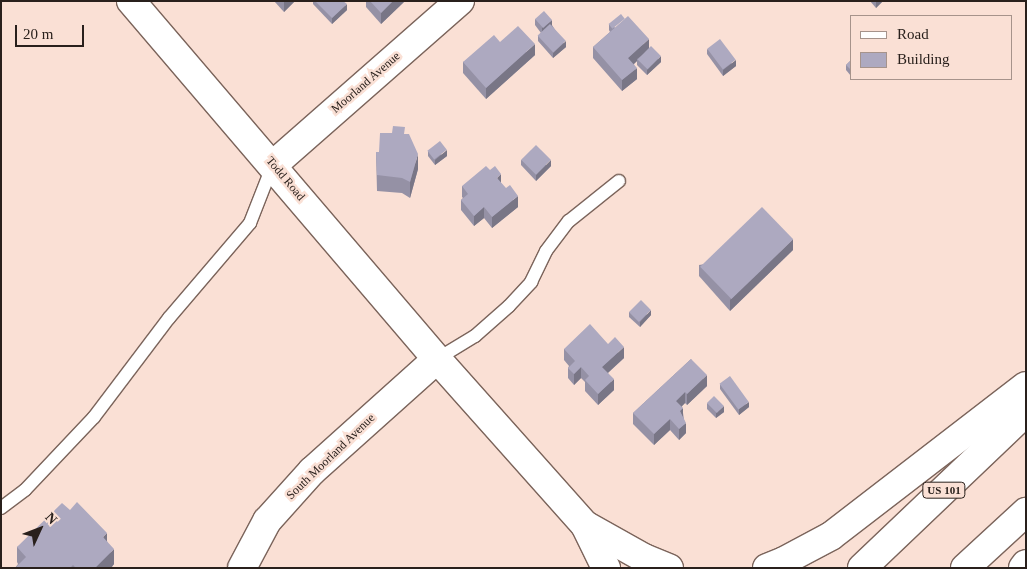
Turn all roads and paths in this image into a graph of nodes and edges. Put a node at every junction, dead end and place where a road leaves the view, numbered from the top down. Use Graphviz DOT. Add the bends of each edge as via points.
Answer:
graph roads {
  1 [pos="131,1"];
  2 [pos="460,1"];
  3 [pos="273,165"];
  4 [pos="619,181"];
  5 [pos="437,358"];
  6 [pos="1026,386"];
  7 [pos="1026,412"];
  8 [pos="1,508"];
  9 [pos="1026,512"];
  10 [pos="584,525"];
  11 [pos="1026,564"];
  12 [pos="242,568"];
  13 [pos="606,568"];
  14 [pos="669,568"];
  15 [pos="767,568"];
  16 [pos="862,568"];
  17 [pos="965,568"];
  18 [pos="1023,568"];
  1 -- 3 [label="main road, Todd Road"];
  2 -- 3 [label="main road, Moorland Avenue"];
  3 -- 5 [label="main road, Todd Road"];
  3 -- 8 [label="lane" via="250,223 169,318 94,417 25,490"];
  4 -- 5 [label="lane" via="569,221 546,250 531,282 509,306 475,336"];
  5 -- 10 [label="main road, Todd Road"];
  5 -- 12 [label="main road, South Moorland Avenue" via="312,471 267,520"];
  6 -- 15 [label="main road" via="830,536"];
  7 -- 16 [label="main road, US 101"];
  9 -- 17 [label="main road"];
  10 -- 13 [label="main road"];
  10 -- 14 [label="main road"];
  11 -- 18 [label="main road"];
}
